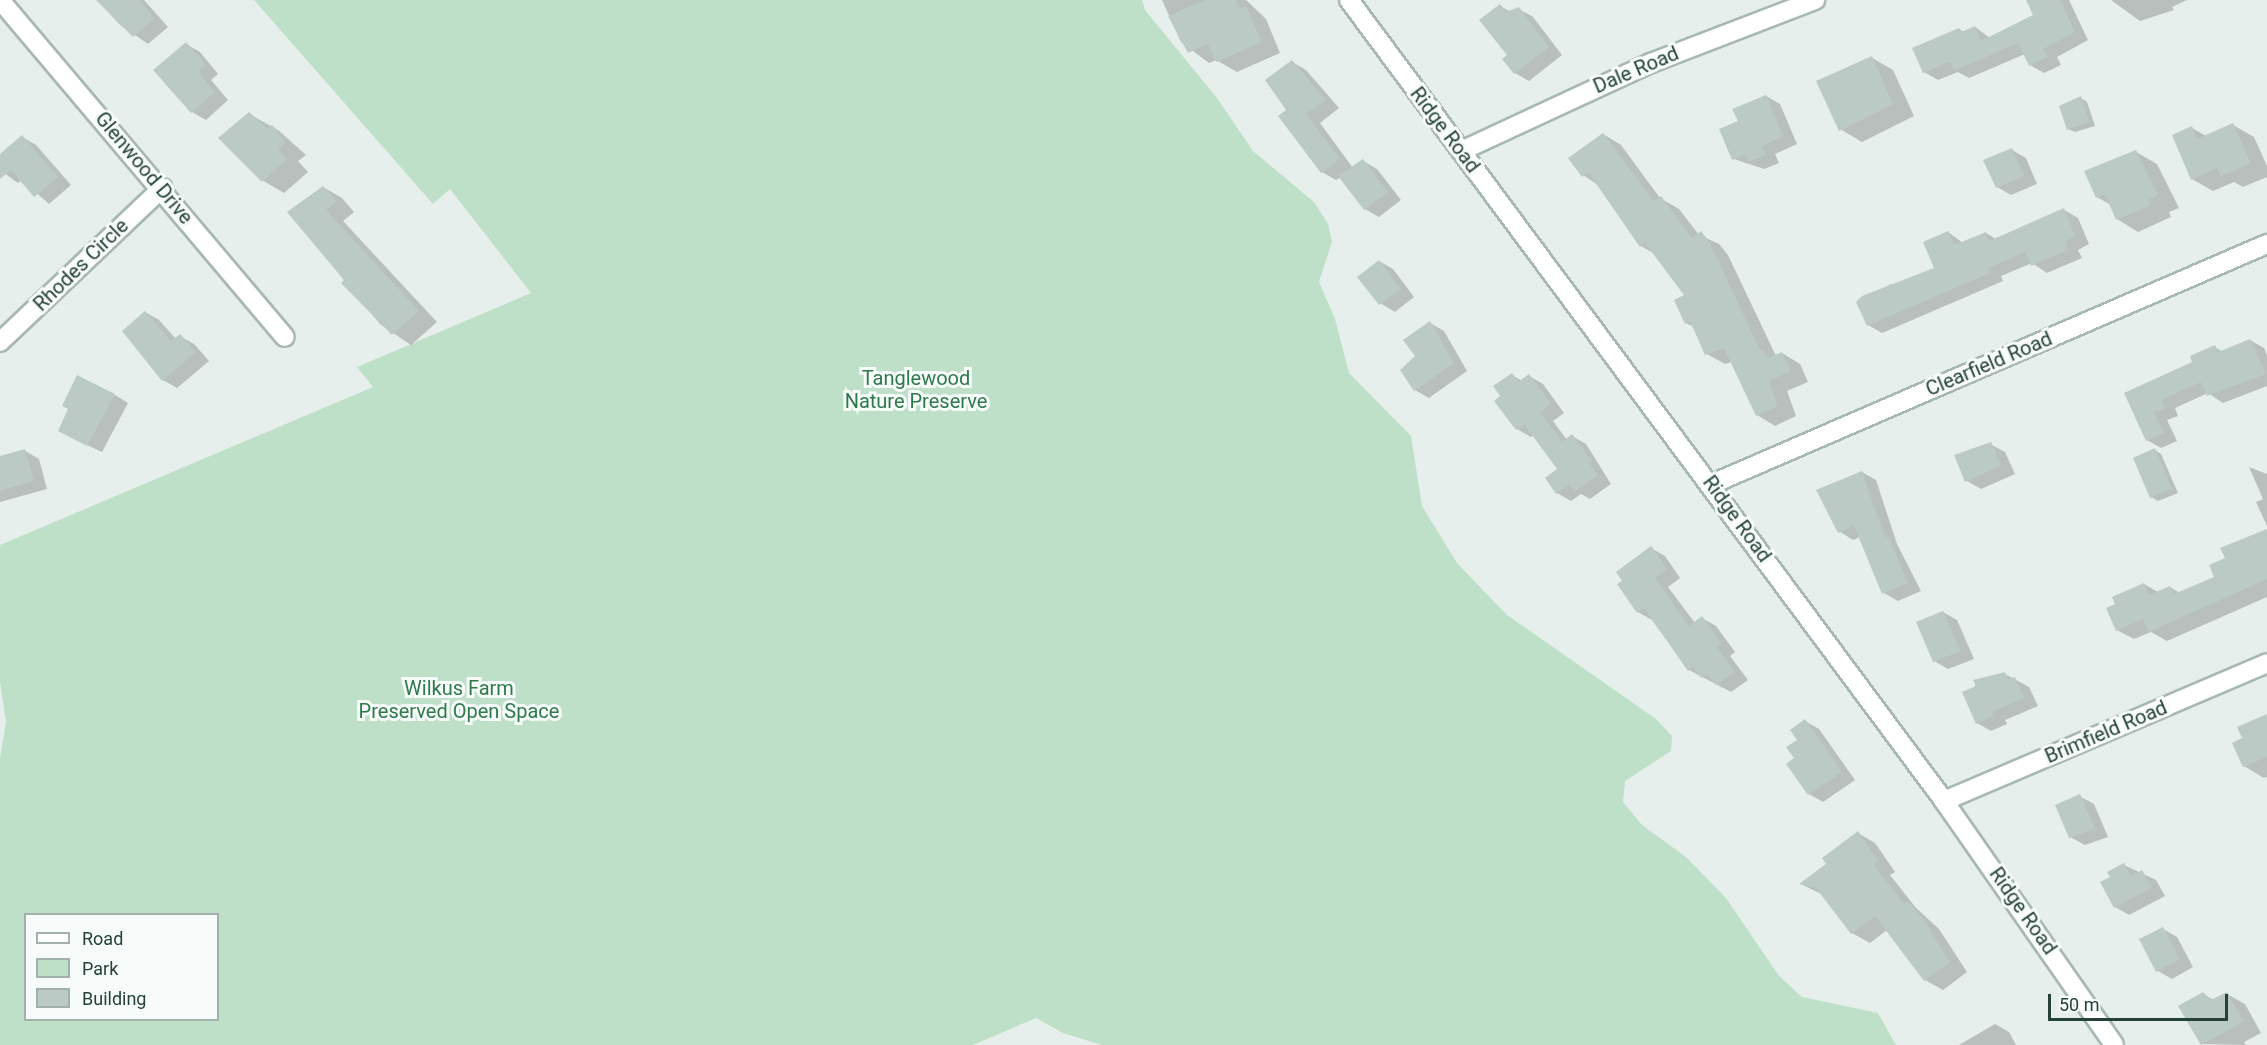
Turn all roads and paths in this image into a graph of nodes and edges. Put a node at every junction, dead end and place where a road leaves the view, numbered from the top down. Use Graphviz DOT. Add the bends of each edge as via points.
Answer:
graph roads {
  1 [pos="0,0"];
  2 [pos="1349,0"];
  3 [pos="1815,0"];
  4 [pos="1461,151"];
  5 [pos="162,188"];
  6 [pos="2267,244"];
  7 [pos="285,337"];
  8 [pos="0,342"];
  9 [pos="1712,484"];
  10 [pos="2267,663"];
  11 [pos="1944,801"];
  12 [pos="2114,1045"];
  1 -- 5 [label="street, Glenwood Drive"];
  2 -- 4 [label="street, Ridge Road"];
  3 -- 4 [label="street, Dale Road" via="1651,63"];
  4 -- 9 [label="street, Ridge Road"];
  5 -- 7 [label="street, Glenwood Drive"];
  5 -- 8 [label="street, Rhodes Circle"];
  6 -- 9 [label="street, Clearfield Road"];
  9 -- 11 [label="street, Ridge Road"];
  10 -- 11 [label="street, Brimfield Road"];
  11 -- 12 [label="street, Ridge Road"];
}
